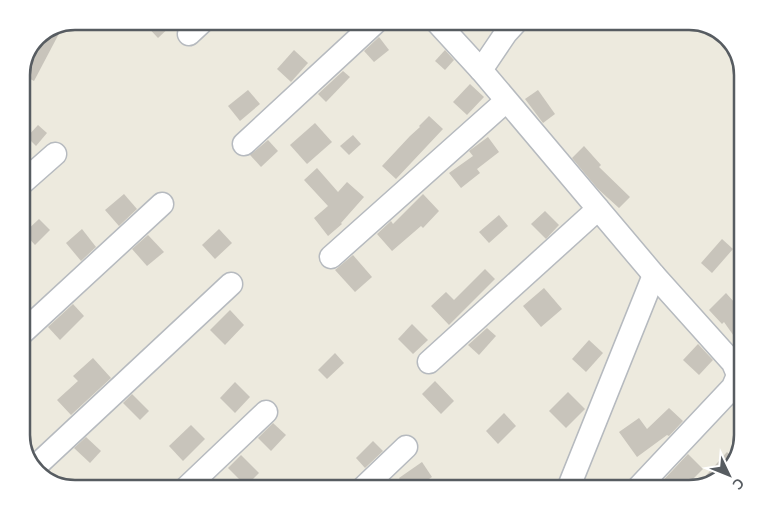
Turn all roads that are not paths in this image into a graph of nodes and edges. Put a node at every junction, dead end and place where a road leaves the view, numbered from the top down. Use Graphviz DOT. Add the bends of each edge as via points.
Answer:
graph roads {
  1 [pos="367,30"];
  2 [pos="444,30"];
  3 [pos="509,30"];
  4 [pos="481,70"];
  5 [pos="506,101"];
  6 [pos="244,144"];
  7 [pos="55,154"];
  8 [pos="30,176"];
  9 [pos="162,204"];
  10 [pos="598,209"];
  11 [pos="331,257"];
  12 [pos="654,275"];
  13 [pos="231,284"];
  14 [pos="30,326"];
  15 [pos="429,362"];
  16 [pos="734,365"];
  17 [pos="734,385"];
  18 [pos="266,412"];
  19 [pos="406,447"];
  20 [pos="39,463"];
  21 [pos="194,480"];
  22 [pos="371,480"];
  23 [pos="572,480"];
  24 [pos="645,480"];
  1 -- 6 [label="street"];
  2 -- 4 [label="street"];
  3 -- 4 [label="street"];
  4 -- 5 [label="street"];
  5 -- 10 [label="street"];
  5 -- 11 [label="street"];
  7 -- 8 [label="street"];
  9 -- 14 [label="street"];
  10 -- 12 [label="street"];
  10 -- 15 [label="street"];
  12 -- 16 [label="street"];
  12 -- 23 [label="street"];
  13 -- 20 [label="street"];
  17 -- 24 [label="street"];
  18 -- 21 [label="street"];
  19 -- 22 [label="street"];
}
